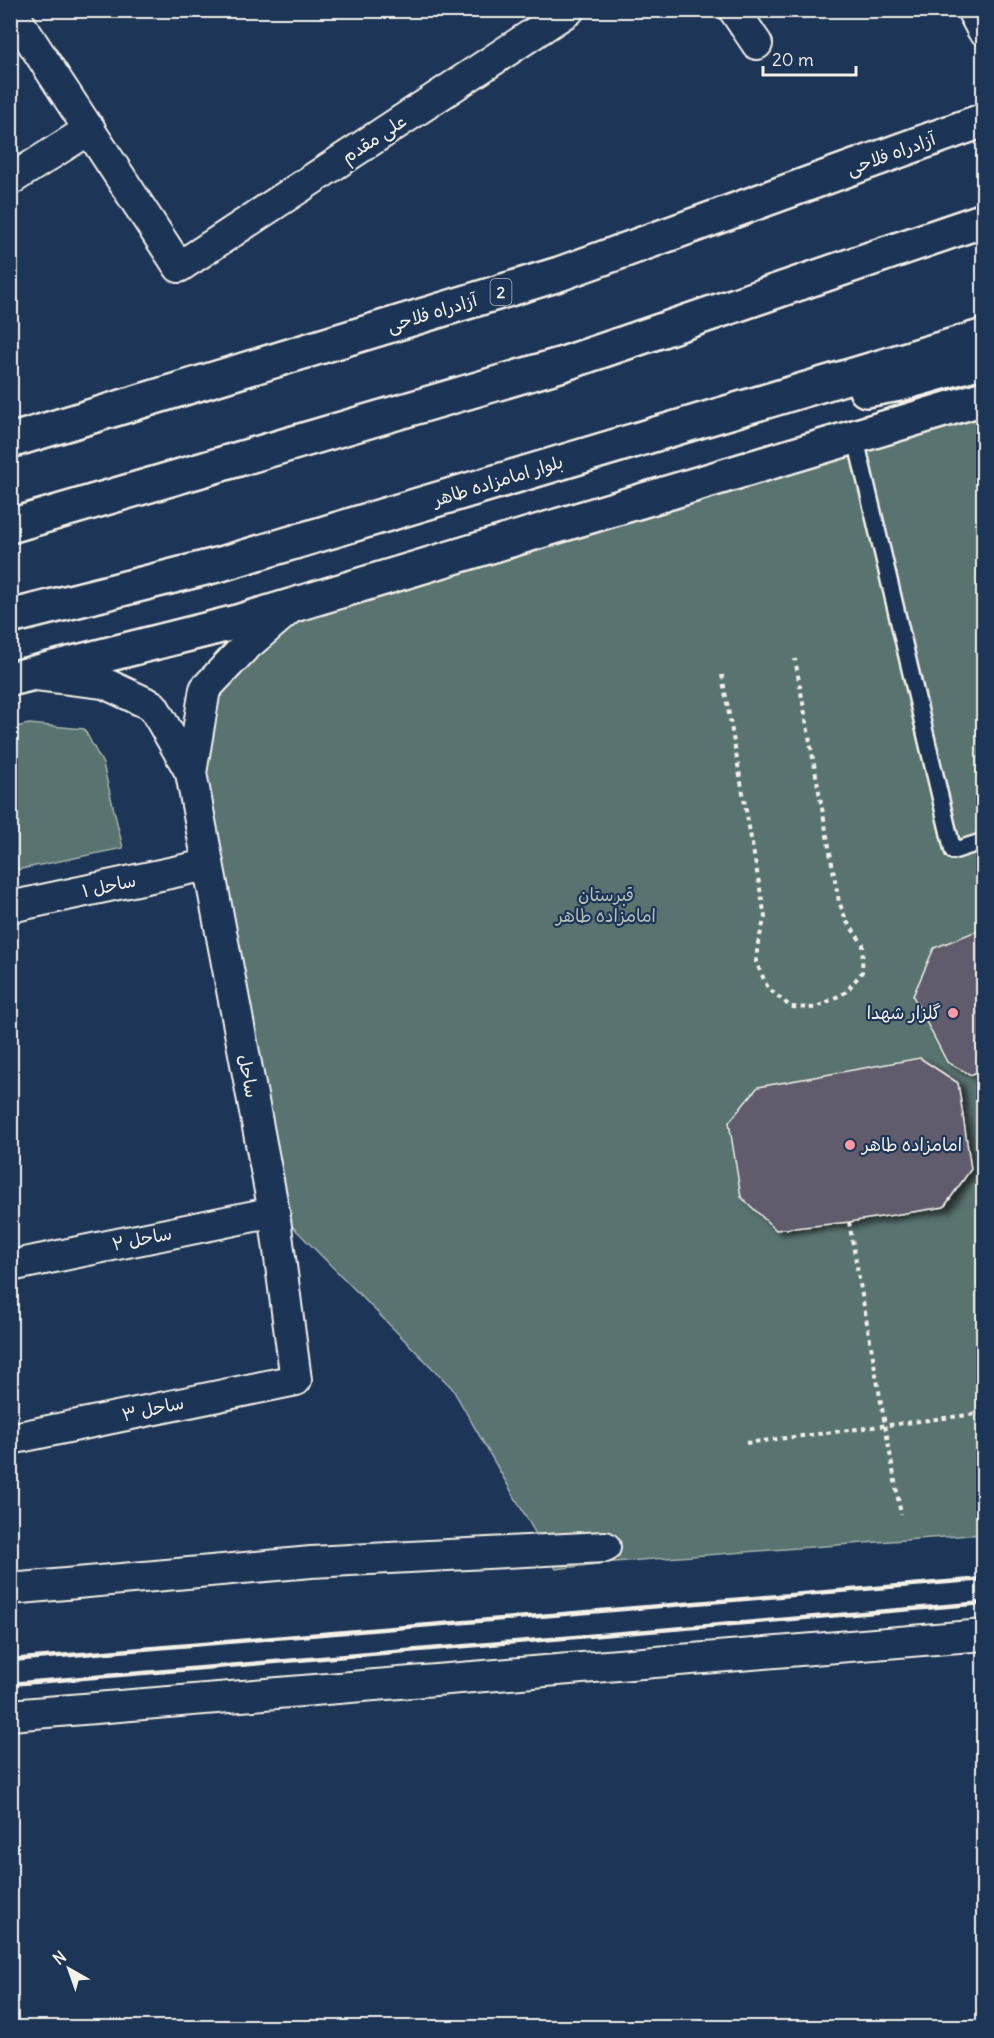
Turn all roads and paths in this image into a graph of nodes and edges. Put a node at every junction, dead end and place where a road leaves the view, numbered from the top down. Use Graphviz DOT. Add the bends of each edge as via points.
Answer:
graph roads {
  1 [pos="11,10"];
  2 [pos="569,10"];
  3 [pos="734,10"];
  4 [pos="757,44"];
  5 [pos="984,120"];
  6 [pos="90,129"];
  7 [pos="10,180"];
  8 [pos="984,220"];
  9 [pos="984,336"];
  10 [pos="984,360"];
  11 [pos="801,390"];
  12 [pos="984,398"];
  13 [pos="855,436"];
  14 [pos="10,441"];
  15 [pos="10,526"];
  16 [pos="294,605"];
  17 [pos="10,617"];
  18 [pos="795,659"];
  19 [pos="723,675"];
  20 [pos="22,676"];
  21 [pos="191,773"];
  22 [pos="984,840"];
  23 [pos="207,865"];
  24 [pos="10,907"];
  25 [pos="274,1212"];
  26 [pos="849,1222"];
  27 [pos="10,1266"];
  28 [pos="296,1380"];
  29 [pos="984,1413"];
  30 [pos="10,1438"];
  31 [pos="746,1443"];
  32 [pos="900,1515"];
  33 [pos="604,1547"];
  34 [pos="10,1589"];
  35 [pos="984,1635"];
  36 [pos="10,1715"];
  1 -- 6 [label="street"];
  2 -- 6 [label="street, علی مقدم" via="179,267"];
  3 -- 4 [label="street"];
  5 -- 14 [label="main road, آزادراه فلاحی / 2" via="559,274"];
  6 -- 7 [label="street"];
  8 -- 15 [label="main road" via="563,364"];
  9 -- 11 [label="main road, بلوار امامزاده طاهر"];
  10 -- 11 [label="main road" via="849,394"];
  11 -- 17 [label="main road, بلوار امامزاده طاهر" via="222,564"];
  12 -- 13 [label="main road"];
  13 -- 16 [label="main road"];
  13 -- 22 [label="lane" via="953,851"];
  16 -- 20 [label="main road"];
  16 -- 21 [label="street" via="243,649 206,689"];
  18 -- 19 [label="path" via="839,902 863,944 862,972 846,992 815,1008 791,1007 768,988 756,962 765,917"];
  20 -- 21 [label="street" via="104,683 153,706"];
  21 -- 23 [label="street, ساحل"];
  23 -- 24 [label="street, ساحل ۱"];
  23 -- 25 [label="street, ساحل"];
  25 -- 27 [label="street, ساحل ۲"];
  25 -- 28 [label="street, ساحل"];
  26 -- 32 [label="path"];
  28 -- 30 [label="street, ساحل ۳"];
  29 -- 31 [label="path"];
  33 -- 34 [label="street" via="311,1562"];
  35 -- 36 [label="street"];
}
